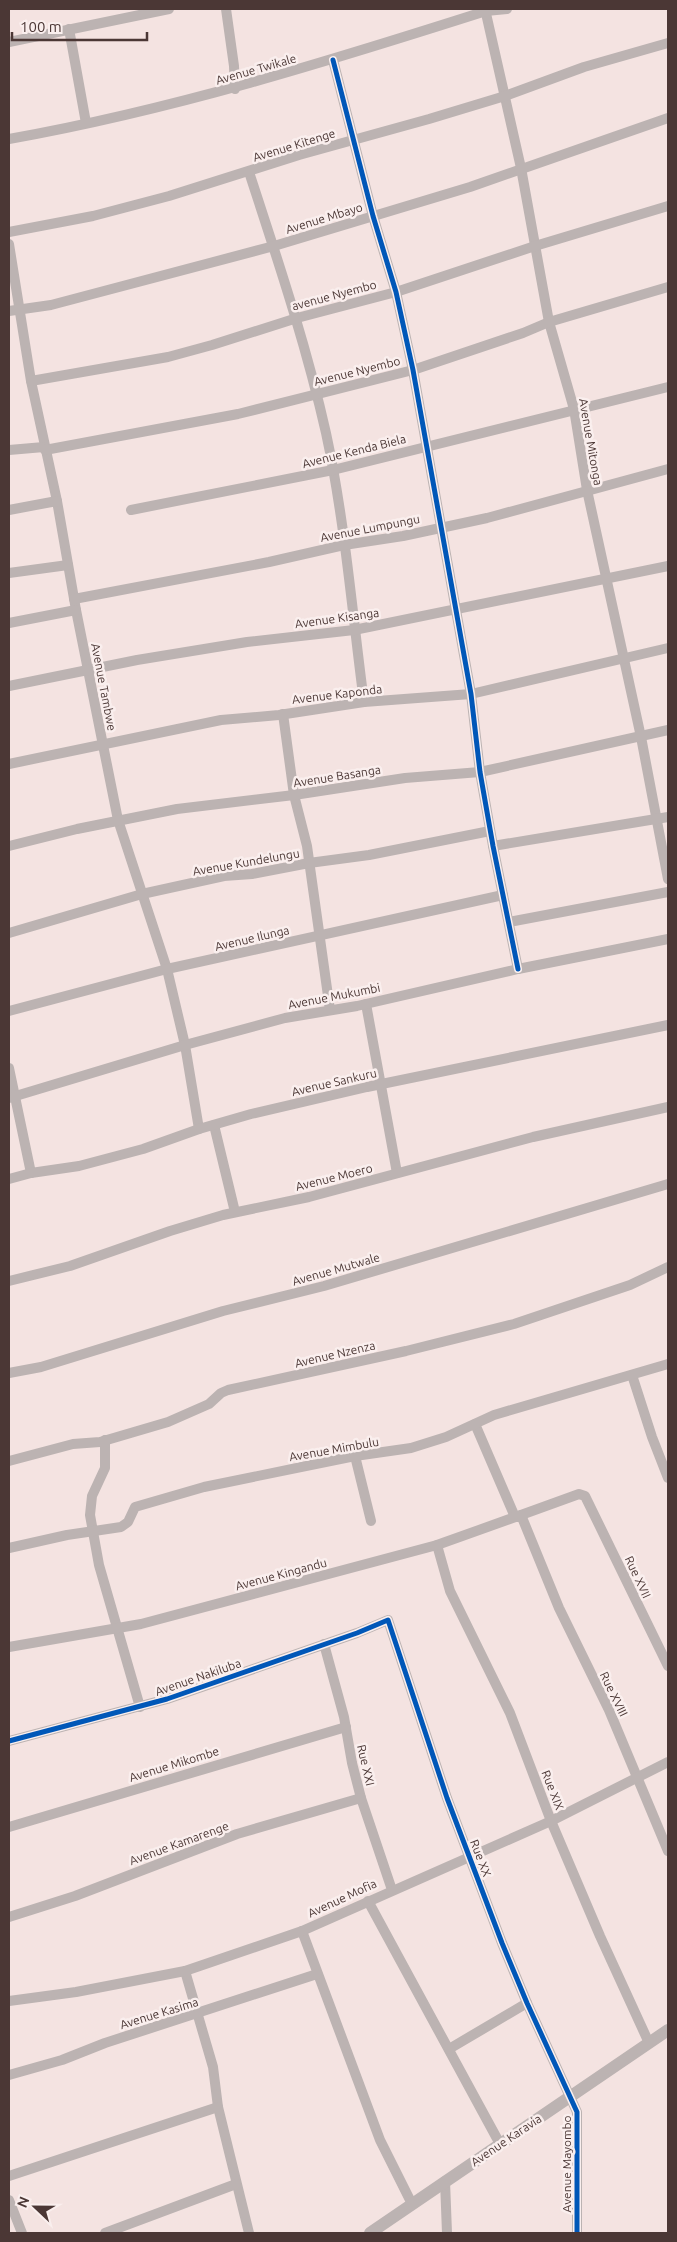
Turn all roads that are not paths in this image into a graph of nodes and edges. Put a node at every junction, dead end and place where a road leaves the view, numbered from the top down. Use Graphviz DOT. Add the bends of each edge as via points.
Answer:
graph roads {
  1 [pos="169,9"];
  2 [pos="226,9"];
  3 [pos="507,9"];
  4 [pos="486,10"];
  5 [pos="70,29"];
  6 [pos="9,42"];
  7 [pos="668,43"];
  8 [pos="333,60"];
  9 [pos="235,88"];
  10 [pos="504,96"];
  11 [pos="668,118"];
  12 [pos="86,123"];
  13 [pos="9,139"];
  14 [pos="354,141"];
  15 [pos="521,168"];
  16 [pos="249,172"];
  17 [pos="668,206"];
  18 [pos="373,216"];
  19 [pos="9,232"];
  20 [pos="9,244"];
  21 [pos="274,246"];
  22 [pos="535,246"];
  23 [pos="668,287"];
  24 [pos="396,292"];
  25 [pos="13,311"];
  26 [pos="297,318"];
  27 [pos="549,322"];
  28 [pos="412,370"];
  29 [pos="31,382"];
  30 [pos="668,387"];
  31 [pos="316,395"];
  32 [pos="574,409"];
  33 [pos="428,445"];
  34 [pos="45,448"];
  35 [pos="9,450"];
  36 [pos="668,469"];
  37 [pos="333,470"];
  38 [pos="587,490"];
  39 [pos="57,501"];
  40 [pos="9,510"];
  41 [pos="131,510"];
  42 [pos="441,526"];
  43 [pos="344,545"];
  44 [pos="68,565"];
  45 [pos="668,566"];
  46 [pos="9,573"];
  47 [pos="605,578"];
  48 [pos="74,599"];
  49 [pos="76,610"];
  50 [pos="455,610"];
  51 [pos="9,623"];
  52 [pos="354,630"];
  53 [pos="668,648"];
  54 [pos="622,659"];
  55 [pos="88,669"];
  56 [pos="9,686"];
  57 [pos="471,694"];
  58 [pos="364,702"];
  59 [pos="283,714"];
  60 [pos="668,730"];
  61 [pos="641,737"];
  62 [pos="103,743"];
  63 [pos="9,764"];
  64 [pos="480,772"];
  65 [pos="294,795"];
  66 [pos="668,817"];
  67 [pos="656,818"];
  68 [pos="118,820"];
  69 [pos="490,831"];
  70 [pos="9,846"];
  71 [pos="493,846"];
  72 [pos="309,863"];
  73 [pos="668,879"];
  74 [pos="668,892"];
  75 [pos="142,894"];
  76 [pos="503,894"];
  77 [pos="509,922"];
  78 [pos="9,933"];
  79 [pos="320,935"];
  80 [pos="668,939"];
  81 [pos="167,969"];
  82 [pos="518,969"];
  83 [pos="366,1004"];
  84 [pos="330,1010"];
  85 [pos="9,1011"];
  86 [pos="668,1025"];
  87 [pos="185,1045"];
  88 [pos="9,1068"];
  89 [pos="381,1084"];
  90 [pos="12,1097"];
  91 [pos="668,1106"];
  92 [pos="214,1125"];
  93 [pos="199,1129"];
  94 [pos="31,1173"];
  95 [pos="397,1173"];
  96 [pos="9,1179"];
  97 [pos="668,1184"];
  98 [pos="235,1212"];
  99 [pos="668,1267"];
  100 [pos="9,1281"];
  101 [pos="668,1364"];
  102 [pos="9,1373"];
  103 [pos="632,1375"];
  104 [pos="475,1424"];
  105 [pos="106,1440"];
  106 [pos="355,1456"];
  107 [pos="9,1461"];
  108 [pos="668,1478"];
  109 [pos="588,1498"];
  110 [pos="518,1516"];
  111 [pos="371,1521"];
  112 [pos="93,1532"];
  113 [pos="437,1545"];
  114 [pos="9,1548"];
  115 [pos="388,1621"];
  116 [pos="116,1627"];
  117 [pos="324,1644"];
  118 [pos="9,1647"];
  119 [pos="668,1666"];
  120 [pos="140,1707"];
  121 [pos="346,1727"];
  122 [pos="9,1741"];
  123 [pos="668,1762"];
  124 [pos="639,1779"];
  125 [pos="361,1798"];
  126 [pos="551,1821"];
  127 [pos="9,1827"];
  128 [pos="668,1851"];
  129 [pos="470,1856"];
  130 [pos="392,1890"];
  131 [pos="368,1900"];
  132 [pos="9,1917"];
  133 [pos="302,1930"];
  134 [pos="185,1972"];
  135 [pos="317,1974"];
  136 [pos="9,2001"];
  137 [pos="527,2003"];
  138 [pos="196,2014"];
  139 [pos="668,2030"];
  140 [pos="649,2043"];
  141 [pos="449,2049"];
  142 [pos="9,2075"];
  143 [pos="571,2096"];
  144 [pos="218,2107"];
  145 [pos="500,2144"];
  146 [pos="9,2176"];
  147 [pos="445,2181"];
  148 [pos="236,2184"];
  149 [pos="9,2200"];
  150 [pos="412,2204"];
  151 [pos="22,2233"];
  152 [pos="105,2233"];
  153 [pos="249,2233"];
  154 [pos="370,2233"];
  155 [pos="447,2233"];
  156 [pos="576,2233"];
  1 -- 5 [label="street"];
  2 -- 9 [label="street"];
  3 -- 4 [label="street, Avenue Twikale"];
  4 -- 8 [label="street, Avenue Twikale"];
  4 -- 10 [label="street, Avenue Mitonga"];
  5 -- 6 [label="street"];
  5 -- 12 [label="street"];
  7 -- 10 [label="street, Avenue Kitenge" via="584,67"];
  8 -- 9 [label="street, Avenue Twikale"];
  8 -- 14 [label="street"];
  9 -- 12 [label="street, Avenue Twikale"];
  10 -- 14 [label="street, Avenue Kitenge"];
  10 -- 15 [label="street, Avenue Mitonga"];
  11 -- 15 [label="street, Avenue Mbayo"];
  12 -- 13 [label="street, Avenue Twikale"];
  14 -- 16 [label="street, Avenue Kitenge"];
  14 -- 18 [label="street"];
  15 -- 18 [label="street, Avenue Mbayo"];
  15 -- 22 [label="street, Avenue Mitonga"];
  16 -- 19 [label="street, Avenue Kitenge" via="93,216"];
  16 -- 21 [label="street"];
  17 -- 22 [label="street, avenue Nyembo"];
  18 -- 21 [label="street, Avenue Mbayo"];
  18 -- 24 [label="street"];
  20 -- 25 [label="street, Avenue Tambwe"];
  21 -- 25 [label="street, Avenue Mbayo"];
  21 -- 26 [label="street"];
  22 -- 24 [label="street, avenue Nyembo"];
  22 -- 27 [label="street, Avenue Mitonga"];
  23 -- 27 [label="street, Avenue Nyembo"];
  24 -- 26 [label="street, avenue Nyembo"];
  24 -- 28 [label="street"];
  25 -- 29 [label="street, Avenue Tambwe"];
  26 -- 29 [label="street, avenue Nyembo" via="168,357"];
  26 -- 31 [label="street"];
  27 -- 28 [label="street, Avenue Nyembo"];
  27 -- 32 [label="street, Avenue Mitonga"];
  28 -- 31 [label="street, Avenue Nyembo"];
  28 -- 33 [label="street"];
  29 -- 34 [label="street, Avenue Tambwe"];
  30 -- 32 [label="street, Avenue Kenda Biela"];
  31 -- 34 [label="street, Avenue Nyembo" via="230,416"];
  31 -- 37 [label="street"];
  32 -- 33 [label="street, Avenue Kenda Biela"];
  32 -- 38 [label="street, Avenue Mitonga"];
  33 -- 37 [label="street, Avenue Kenda Biela"];
  33 -- 42 [label="street"];
  34 -- 35 [label="street, Avenue Nyembo"];
  34 -- 39 [label="street, Avenue Tambwe"];
  36 -- 38 [label="street, Avenue Lumpungu"];
  37 -- 41 [label="street, Avenue Kenda Biela"];
  37 -- 43 [label="street"];
  38 -- 42 [label="street, Avenue Lumpungu" via="487,518"];
  38 -- 47 [label="street, Avenue Mitonga"];
  39 -- 40 [label="street"];
  39 -- 44 [label="street, Avenue Tambwe"];
  42 -- 43 [label="street, Avenue Lumpungu" via="403,536"];
  42 -- 50 [label="street"];
  43 -- 48 [label="street, Avenue Lumpungu"];
  43 -- 52 [label="street"];
  44 -- 46 [label="street"];
  44 -- 48 [label="street, Avenue Tambwe"];
  45 -- 47 [label="street, Avenue Kisanga"];
  47 -- 50 [label="street, Avenue Kisanga"];
  47 -- 54 [label="street, Avenue Mitonga"];
  48 -- 49 [label="street, Avenue Tambwe"];
  49 -- 51 [label="street"];
  49 -- 55 [label="street, Avenue Tambwe"];
  50 -- 52 [label="street, Avenue Kisanga"];
  50 -- 57 [label="street"];
  52 -- 55 [label="street, Avenue Kisanga" via="248,642"];
  52 -- 58 [label="street"];
  53 -- 54 [label="street, Avenue Kaponda"];
  54 -- 57 [label="street, Avenue Kaponda"];
  54 -- 61 [label="street, Avenue Mitonga"];
  55 -- 56 [label="street, Avenue Kisanga"];
  55 -- 62 [label="street, Avenue Tambwe"];
  57 -- 58 [label="street, Avenue Kaponda"];
  57 -- 64 [label="street"];
  58 -- 59 [label="street, Avenue Kaponda"];
  59 -- 62 [label="street, Avenue Kaponda" via="221,720"];
  59 -- 65 [label="street"];
  60 -- 61 [label="street, Avenue Basanga"];
  61 -- 64 [label="street, Avenue Basanga"];
  61 -- 67 [label="street, Avenue Mitonga"];
  62 -- 63 [label="street, Avenue Kaponda"];
  62 -- 68 [label="street, Avenue Tambwe"];
  64 -- 65 [label="street, Avenue Basanga" via="405,778"];
  64 -- 69 [label="street"];
  65 -- 68 [label="street, Avenue Basanga" via="177,809"];
  65 -- 72 [label="street"];
  66 -- 67 [label="street"];
  67 -- 71 [label="street"];
  67 -- 73 [label="street, Avenue Mitonga"];
  68 -- 70 [label="street, Avenue Basanga"];
  68 -- 75 [label="street, Avenue Tambwe"];
  69 -- 71 [label="street"];
  69 -- 72 [label="street, Avenue Kundelungu" via="369,855"];
  71 -- 76 [label="street"];
  72 -- 75 [label="street, Avenue Kundelungu" via="224,876"];
  72 -- 79 [label="street"];
  74 -- 77 [label="street"];
  75 -- 78 [label="street, Avenue Kundelungu"];
  75 -- 81 [label="street, Avenue Tambwe"];
  76 -- 77 [label="street"];
  76 -- 79 [label="street, Avenue Ilunga"];
  77 -- 82 [label="street"];
  79 -- 81 [label="street, Avenue Ilunga"];
  79 -- 84 [label="street"];
  80 -- 82 [label="street, Avenue Mukumbi"];
  81 -- 85 [label="street, Avenue Ilunga"];
  81 -- 87 [label="street, Avenue Tambwe"];
  82 -- 83 [label="street, Avenue Mukumbi"];
  83 -- 84 [label="street, Avenue Mukumbi"];
  83 -- 89 [label="street"];
  84 -- 87 [label="street, Avenue Mukumbi" via="285,1018"];
  86 -- 89 [label="street, Avenue Sankuru"];
  87 -- 90 [label="street, Avenue Mukumbi"];
  87 -- 93 [label="street, Avenue Tambwe"];
  88 -- 90 [label="street"];
  89 -- 92 [label="street, Avenue Sankuru"];
  89 -- 95 [label="street"];
  90 -- 94 [label="street"];
  91 -- 95 [label="street, Avenue Moero"];
  92 -- 93 [label="street, Avenue Sankuru"];
  92 -- 98 [label="street"];
  93 -- 94 [label="street, Avenue Sankuru" via="144,1149 79,1166"];
  94 -- 96 [label="street, Avenue Sankuru"];
  95 -- 98 [label="street, Avenue Moero"];
  97 -- 102 [label="street, Avenue Mutwale" via="324,1286 223,1311 40,1367"];
  98 -- 100 [label="street, Avenue Moero" via="70,1266"];
  99 -- 105 [label="street, Avenue Nzenza" via="630,1285 514,1324 228,1390 209,1404 168,1422"];
  101 -- 103 [label="street, Avenue Mimbulu"];
  103 -- 104 [label="street, Avenue Mimbulu" via="494,1415"];
  103 -- 108 [label="street"];
  104 -- 106 [label="street, Avenue Mimbulu" via="411,1448"];
  104 -- 110 [label="street"];
  105 -- 107 [label="street, Avenue Nzenza" via="73,1444"];
  105 -- 112 [label="street" via="105,1468 90,1502"];
  106 -- 111 [label="street"];
  106 -- 112 [label="street, Avenue Mimbulu" via="142,1503 135,1507 128,1522 121,1527"];
  109 -- 110 [label="street, Avenue Kingandu" via="579,1494"];
  109 -- 119 [label="street, Rue XVII"];
  110 -- 113 [label="street, Avenue Kingandu"];
  110 -- 124 [label="street, Rue XVIII"];
  112 -- 114 [label="street, Avenue Mimbulu"];
  112 -- 116 [label="street"];
  113 -- 116 [label="street, Avenue Kingandu" via="141,1624"];
  113 -- 126 [label="street, Rue XIX" via="450,1592 510,1713"];
  115 -- 117 [label="street, Avenue Nakiluba"];
  115 -- 129 [label="street, Rue XX" via="444,1790"];
  116 -- 118 [label="street, Avenue Kingandu"];
  116 -- 120 [label="street"];
  117 -- 120 [label="street, Avenue Nakiluba"];
  117 -- 121 [label="street, Rue XXI"];
  120 -- 122 [label="street, Avenue Nakiluba"];
  121 -- 125 [label="street, Rue XXI"];
  121 -- 127 [label="street, Avenue Mikombe"];
  123 -- 124 [label="street, Avenue Mofia"];
  124 -- 126 [label="street, Avenue Mofia"];
  124 -- 128 [label="street, Rue XVIII"];
  125 -- 130 [label="street, Rue XXI"];
  125 -- 132 [label="street, Avenue Kamarenge" via="237,1834 75,1896"];
  126 -- 129 [label="street, Avenue Mofia"];
  126 -- 140 [label="street, Rue XIX"];
  129 -- 130 [label="street, Avenue Mofia"];
  129 -- 137 [label="street, Rue XX"];
  130 -- 131 [label="street, Avenue Mofia"];
  131 -- 133 [label="street, Avenue Mofia"];
  131 -- 141 [label="street"];
  133 -- 134 [label="street, Avenue Mofia"];
  133 -- 135 [label="street"];
  134 -- 136 [label="street, Avenue Mofia"];
  134 -- 138 [label="street"];
  135 -- 138 [label="street, Avenue Kasima"];
  135 -- 150 [label="street" via="380,2140"];
  137 -- 141 [label="street"];
  137 -- 143 [label="street, Rue XX"];
  138 -- 142 [label="street, Avenue Kasima"];
  138 -- 144 [label="street" via="213,2067"];
  139 -- 140 [label="street, Avenue Karavia"];
  140 -- 143 [label="street, Avenue Karavia"];
  141 -- 145 [label="street"];
  143 -- 145 [label="street, Avenue Karavia"];
  143 -- 156 [label="street, Avenue Mayombo" via="577,2112"];
  144 -- 146 [label="street"];
  144 -- 148 [label="street"];
  145 -- 147 [label="street, Avenue Karavia"];
  147 -- 150 [label="street, Avenue Karavia"];
  147 -- 155 [label="street"];
  148 -- 152 [label="street"];
  148 -- 153 [label="street"];
  149 -- 151 [label="street"];
  150 -- 154 [label="street, Avenue Karavia"];
}
